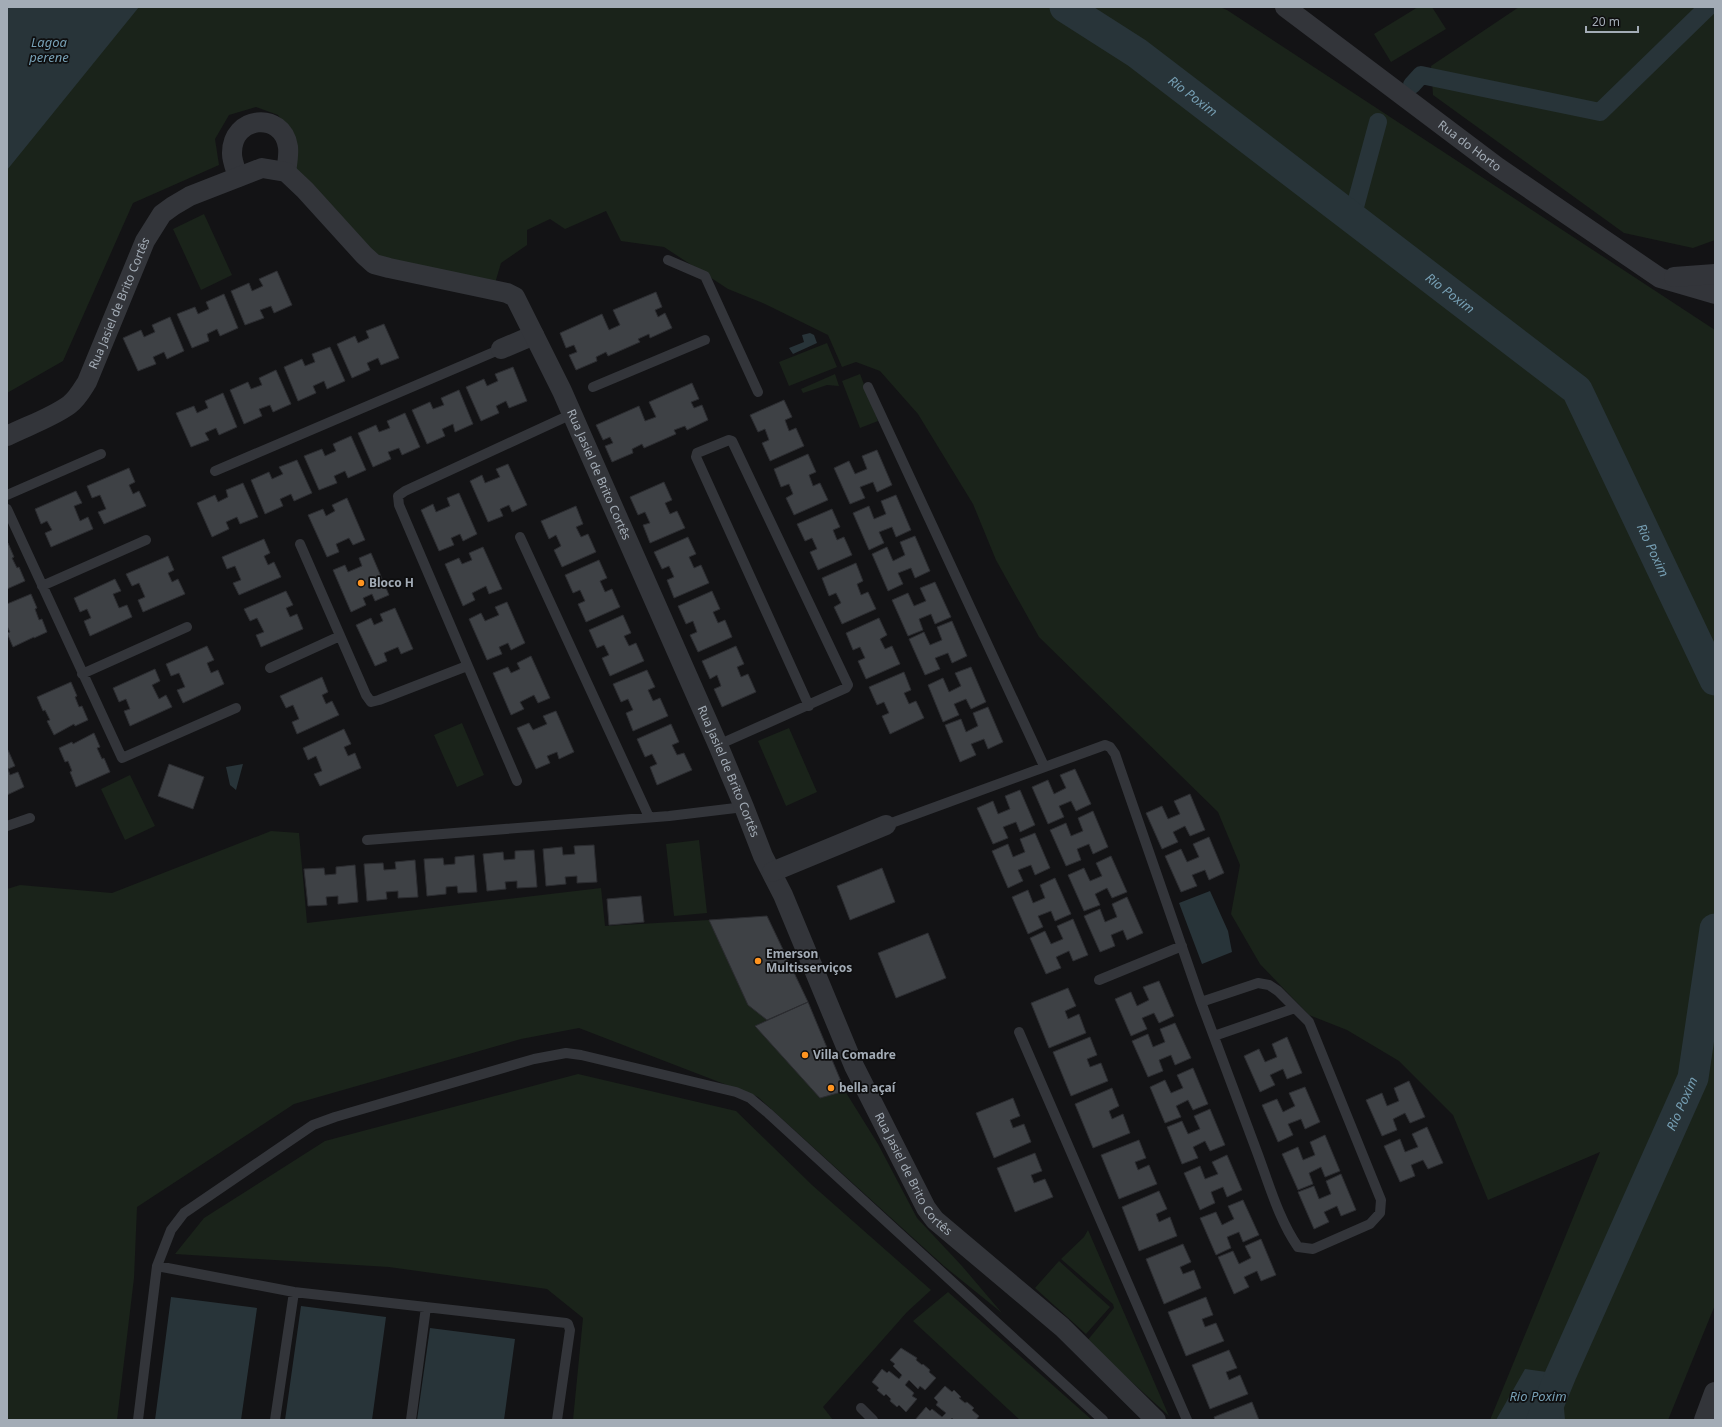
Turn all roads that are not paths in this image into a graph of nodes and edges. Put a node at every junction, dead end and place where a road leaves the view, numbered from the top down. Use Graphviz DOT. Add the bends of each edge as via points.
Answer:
graph roads {
  1 [pos="1284,7"];
  2 [pos="286,172"];
  3 [pos="238,178"];
  4 [pos="668,260"];
  5 [pos="1715,274"];
  6 [pos="1660,278"];
  7 [pos="1715,294"];
  8 [pos="534,335"];
  9 [pos="705,340"];
  10 [pos="501,349"];
  11 [pos="592,387"];
  12 [pos="868,387"];
  13 [pos="758,392"];
  14 [pos="572,414"];
  15 [pos="7,436"];
  16 [pos="101,454"];
  17 [pos="215,471"];
  18 [pos="7,495"];
  19 [pos="7,509"];
  20 [pos="520,537"];
  21 [pos="146,540"];
  22 [pos="300,544"];
  23 [pos="42,586"];
  24 [pos="187,627"];
  25 [pos="340,636"];
  26 [pos="467,666"];
  27 [pos="270,668"];
  28 [pos="82,674"];
  29 [pos="809,706"];
  30 [pos="236,708"];
  31 [pos="718,744"];
  32 [pos="1044,766"];
  33 [pos="517,781"];
  34 [pos="744,807"];
  35 [pos="649,817"];
  36 [pos="30,818"];
  37 [pos="7,826"];
  38 [pos="886,826"];
  39 [pos="367,840"];
  40 [pos="772,872"];
  41 [pos="1182,946"];
  42 [pos="1099,980"];
  43 [pos="1201,1002"];
  44 [pos="1295,1008"];
  45 [pos="1019,1032"];
  46 [pos="1214,1036"];
  47 [pos="157,1266"];
  48 [pos="294,1292"];
  49 [pos="426,1307"];
  50 [pos="1715,1393"];
  51 [pos="860,1408"];
  52 [pos="138,1420"];
  53 [pos="275,1420"];
  54 [pos="411,1420"];
  55 [pos="557,1420"];
  56 [pos="873,1420"];
  57 [pos="1102,1420"];
  58 [pos="1156,1420"];
  59 [pos="1187,1420"];
  60 [pos="1705,1420"];
  1 -- 6 [label="street, Rua do Horto" via="1496,166"];
  2 -- 3 [label="street, Rua Jasiel de Brito Cortês" via="262,168"];
  2 -- 3 [label="street" via="288,148 281,131 266,122 248,124 234,136 232,154"];
  2 -- 8 [label="street, Rua Jasiel de Brito Cortês" via="374,264 511,295 517,299"];
  3 -- 15 [label="street, Rua Jasiel de Brito Cortês" via="190,196 162,214 145,241 87,382 79,395 56,413"];
  4 -- 13 [label="lane" via="705,276"];
  5 -- 6 [label="street"];
  6 -- 7 [label="street, Rua do Horto"];
  8 -- 10 [label="street"];
  8 -- 14 [label="street, Rua Jasiel de Brito Cortês"];
  9 -- 11 [label="lane"];
  10 -- 17 [label="lane"];
  12 -- 32 [label="lane"];
  14 -- 26 [label="lane" via="405,490 398,496 399,505"];
  14 -- 31 [label="street, Rua Jasiel de Brito Cortês"];
  16 -- 18 [label="lane"];
  19 -- 23 [label="lane"];
  20 -- 35 [label="lane"];
  21 -- 23 [label="lane"];
  22 -- 25 [label="lane"];
  23 -- 28 [label="lane"];
  24 -- 28 [label="lane"];
  25 -- 26 [label="lane" via="371,702"];
  25 -- 27 [label="lane"];
  26 -- 33 [label="lane"];
  28 -- 30 [label="lane" via="122,758"];
  29 -- 29 [label="lane" via="696,457 697,453 729,440 732,441 848,685"];
  29 -- 31 [label="lane"];
  31 -- 34 [label="street, Rua Jasiel de Brito Cortês"];
  32 -- 38 [label="lane"];
  32 -- 41 [label="lane" via="1105,745 1112,749"];
  34 -- 35 [label="lane"];
  34 -- 40 [label="street, Rua Jasiel de Brito Cortês"];
  35 -- 39 [label="lane"];
  36 -- 37 [label="lane"];
  38 -- 40 [label="street"];
  40 -- 58 [label="street, Rua Jasiel de Brito Cortês" via="854,1066 929,1213 1062,1327"];
  41 -- 42 [label="lane"];
  41 -- 43 [label="lane"];
  43 -- 44 [label="lane" via="1258,983 1269,985 1278,991"];
  43 -- 46 [label="lane"];
  44 -- 46 [label="lane"];
  44 -- 46 [label="lane" via="1309,1022 1316,1037 1381,1200 1380,1213 1370,1224 1313,1249 1298,1247 1291,1236"];
  45 -- 59 [label="lane"];
  47 -- 48 [label="lane"];
  47 -- 52 [label="lane"];
  47 -- 57 [label="lane" via="171,1230 184,1214 313,1125 335,1116 534,1058 581,1054 719,1087 750,1098"];
  48 -- 49 [label="lane"];
  48 -- 53 [label="lane"];
  49 -- 54 [label="lane"];
  49 -- 55 [label="lane" via="568,1324 570,1330"];
  50 -- 60 [label="street"];
  51 -- 56 [label="lane"];
}
